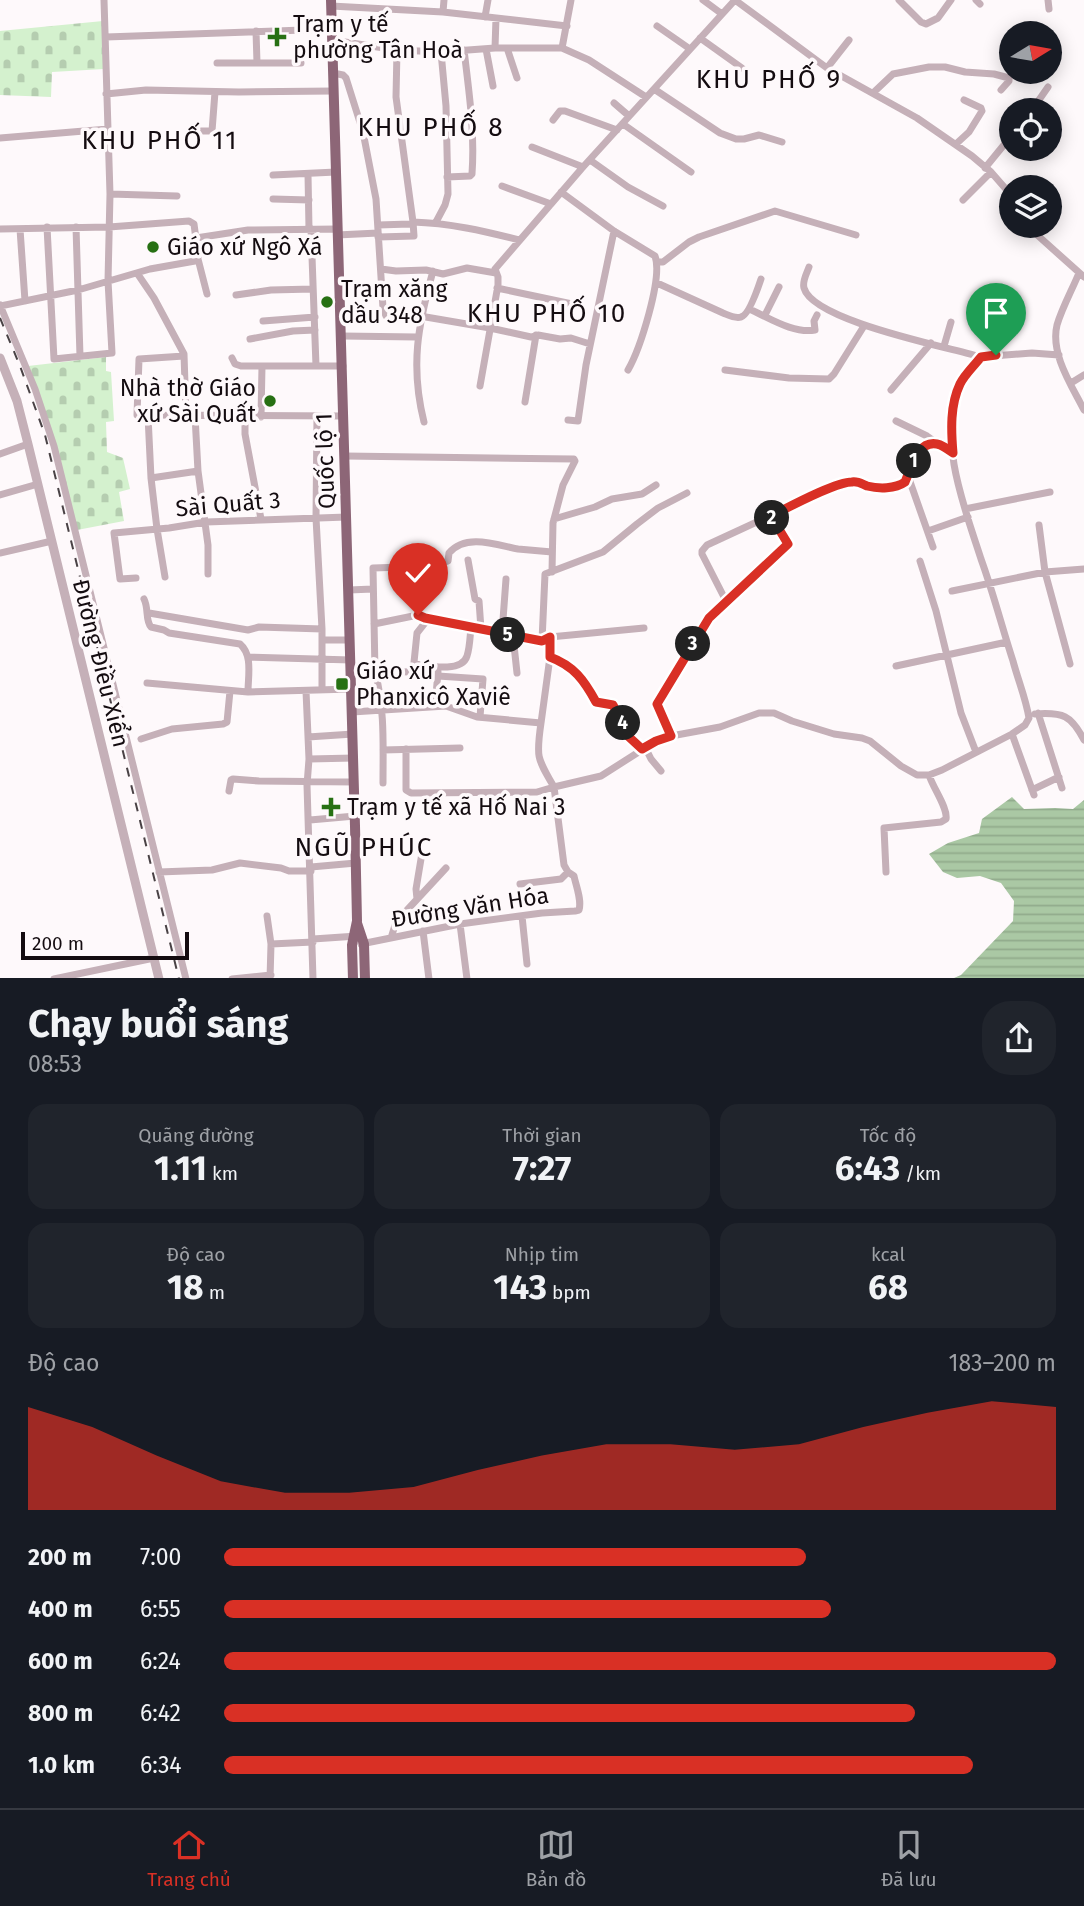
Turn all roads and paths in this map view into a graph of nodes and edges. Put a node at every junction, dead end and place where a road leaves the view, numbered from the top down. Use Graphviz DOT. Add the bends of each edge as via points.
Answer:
graph roads {
  1 [pos="104,0"];
  2 [pos="443,0"];
  3 [pos="488,0"];
  4 [pos="571,0"];
  5 [pos="703,0"];
  6 [pos="735,0"];
  7 [pos="899,0"];
  8 [pos="951,0"];
  9 [pos="331,3"];
  10 [pos="396,4"];
  11 [pos="443,12"];
  12 [pos="722,14"];
  13 [pos="485,17"];
  14 [pos="496,18"];
  15 [pos="567,26"];
  16 [pos="657,26"];
  17 [pos="257,31"];
  18 [pos="332,34"];
  19 [pos="106,37"];
  20 [pos="700,38"];
  21 [pos="849,40"];
  22 [pos="491,48"];
  23 [pos="508,48"];
  24 [pos="562,48"];
  25 [pos="690,49"];
  26 [pos="397,50"];
  27 [pos="464,50"];
  28 [pos="441,52"];
  29 [pos="217,63"];
  30 [pos="257,63"];
  31 [pos="301,63"];
  32 [pos="743,68"];
  33 [pos="827,68"];
  34 [pos="333,73"];
  35 [pos="517,78"];
  36 [pos="493,86"];
  37 [pos="1048,87"];
  38 [pos="654,89"];
  39 [pos="1001,90"];
  40 [pos="334,91"];
  41 [pos="215,92"];
  42 [pos="873,93"];
  43 [pos="106,94"];
  44 [pos="646,97"];
  45 [pos="1040,98"];
  46 [pos="964,100"];
  47 [pos="614,103"];
  48 [pos="629,116"];
  49 [pos="553,120"];
  50 [pos="623,124"];
  51 [pos="108,129"];
  52 [pos="617,130"];
  53 [pos="196,131"];
  54 [pos="0,138"];
  55 [pos="782,142"];
  56 [pos="956,145"];
  57 [pos="532,147"];
  58 [pos="999,154"];
  59 [pos="590,160"];
  60 [pos="583,167"];
  61 [pos="988,170"];
  62 [pos="336,172"];
  63 [pos="691,172"];
  64 [pos="308,174"];
  65 [pos="273,175"];
  66 [pos="447,177"];
  67 [pos="999,182"];
  68 [pos="502,186"];
  69 [pos="561,192"];
  70 [pos="110,194"];
  71 [pos="177,196"];
  72 [pos="273,199"];
  73 [pos="309,200"];
  74 [pos="963,200"];
  75 [pos="551,204"];
  76 [pos="663,206"];
  77 [pos="436,222"];
  78 [pos="412,223"];
  79 [pos="76,227"];
  80 [pos="109,227"];
  81 [pos="47,228"];
  82 [pos="0,229"];
  83 [pos="20,229"];
  84 [pos="310,229"];
  85 [pos="378,231"];
  86 [pos="614,231"];
  87 [pos="337,232"];
  88 [pos="856,235"];
  89 [pos="196,238"];
  90 [pos="1041,238"];
  91 [pos="519,240"];
  92 [pos="198,259"];
  93 [pos="657,262"];
  94 [pos="809,267"];
  95 [pos="381,269"];
  96 [pos="433,271"];
  97 [pos="136,273"];
  98 [pos="496,274"];
  99 [pos="1082,275"];
  100 [pos="761,279"];
  101 [pos="108,281"];
  102 [pos="657,283"];
  103 [pos="779,287"];
  104 [pos="497,288"];
  105 [pos="313,289"];
  106 [pos="78,290"];
  107 [pos="207,294"];
  108 [pos="236,295"];
  109 [pos="51,296"];
  110 [pos="25,301"];
  111 [pos="572,304"];
  112 [pos="0,305"];
  113 [pos="748,309"];
  114 [pos="817,315"];
  115 [pos="420,316"];
  116 [pos="765,316"];
  117 [pos="315,317"];
  118 [pos="263,321"];
  119 [pos="951,322"];
  120 [pos="864,326"];
  121 [pos="489,328"];
  122 [pos="315,330"];
  123 [pos="536,335"];
  124 [pos="342,336"];
  125 [pos="417,337"];
  126 [pos="250,339"];
  127 [pos="931,343"];
  128 [pos="590,344"];
  129 [pos="944,346"];
  130 [pos="1059,355"];
  131 [pos="80,356"];
  132 [pos="184,356"];
  133 [pos="981,357"];
  134 [pos="0,358"];
  135 [pos="232,358"];
  136 [pos="262,366"];
  137 [pos="316,366"];
  138 [pos="343,366"];
  139 [pos="628,370"];
  140 [pos="725,370"];
  141 [pos="1084,375"];
  142 [pos="1071,383"];
  143 [pos="480,386"];
  144 [pos="891,390"];
  145 [pos="525,402"];
  146 [pos="1084,410"];
  147 [pos="191,415"];
  148 [pos="148,416"];
  149 [pos="244,416"];
  150 [pos="261,416"];
  151 [pos="317,416"];
  152 [pos="344,416"];
  153 [pos="568,420"];
  154 [pos="896,421"];
  155 [pos="424,422"];
  156 [pos="937,443"];
  157 [pos="28,444"];
  158 [pos="953,453"];
  159 [pos="0,454"];
  160 [pos="345,456"];
  161 [pos="198,471"];
  162 [pos="908,475"];
  163 [pos="151,478"];
  164 [pos="38,484"];
  165 [pos="656,485"];
  166 [pos="1050,492"];
  167 [pos="688,494"];
  168 [pos="0,495"];
  169 [pos="966,513"];
  170 [pos="347,516"];
  171 [pos="771,516"];
  172 [pos="316,518"];
  173 [pos="261,519"];
  174 [pos="554,519"];
  175 [pos="206,522"];
  176 [pos="1039,525"];
  177 [pos="157,529"];
  178 [pos="928,531"];
  179 [pos="52,541"];
  180 [pos="0,543"];
  181 [pos="933,547"];
  182 [pos="552,552"];
  183 [pos="1,553"];
  184 [pos="468,561"];
  185 [pos="920,561"];
  186 [pos="1084,569"];
  187 [pos="552,572"];
  188 [pos="1045,572"];
  189 [pos="208,575"];
  190 [pos="165,577"];
  191 [pos="136,578"];
  192 [pos="506,579"];
  193 [pos="990,583"];
  194 [pos="373,589"];
  195 [pos="349,590"];
  196 [pos="952,591"];
  197 [pos="144,599"];
  198 [pos="726,601"];
  199 [pos="149,614"];
  200 [pos="428,619"];
  201 [pos="373,624"];
  202 [pos="471,627"];
  203 [pos="644,628"];
  204 [pos="322,629"];
  205 [pos="481,629"];
  206 [pos="502,633"];
  207 [pos="513,636"];
  208 [pos="550,637"];
  209 [pos="322,640"];
  210 [pos="350,640"];
  211 [pos="542,641"];
  212 [pos="1007,642"];
  213 [pos="948,654"];
  214 [pos="248,657"];
  215 [pos="550,657"];
  216 [pos="321,660"];
  217 [pos="415,664"];
  218 [pos="1070,664"];
  219 [pos="351,666"];
  220 [pos="439,666"];
  221 [pos="451,666"];
  222 [pos="896,666"];
  223 [pos="375,672"];
  224 [pos="517,673"];
  225 [pos="438,676"];
  226 [pos="450,676"];
  227 [pos="147,683"];
  228 [pos="352,688"];
  229 [pos="322,690"];
  230 [pos="230,691"];
  231 [pos="306,691"];
  232 [pos="248,692"];
  233 [pos="435,706"];
  234 [pos="381,710"];
  235 [pos="352,712"];
  236 [pos="1038,713"];
  237 [pos="1029,715"];
  238 [pos="480,717"];
  239 [pos="541,723"];
  240 [pos="353,734"];
  241 [pos="1012,734"];
  242 [pos="671,736"];
  243 [pos="308,737"];
  244 [pos="141,739"];
  245 [pos="1084,740"];
  246 [pos="460,748"];
  247 [pos="643,748"];
  248 [pos="406,749"];
  249 [pos="383,750"];
  250 [pos="976,752"];
  251 [pos="309,758"];
  252 [pos="354,758"];
  253 [pos="662,771"];
  254 [pos="929,775"];
  255 [pos="1059,777"];
  256 [pos="308,781"];
  257 [pos="354,782"];
  258 [pos="383,783"];
  259 [pos="554,787"];
  260 [pos="1062,788"];
  261 [pos="229,791"];
  262 [pos="355,816"];
  263 [pos="310,820"];
  264 [pos="422,853"];
  265 [pos="356,863"];
  266 [pos="446,868"];
  267 [pos="311,869"];
  268 [pos="159,872"];
  269 [pos="568,872"];
  270 [pos="886,872"];
  271 [pos="520,884"];
  272 [pos="417,899"];
  273 [pos="267,916"];
  274 [pos="522,916"];
  275 [pos="460,924"];
  276 [pos="422,931"];
  277 [pos="391,938"];
  278 [pos="313,940"];
  279 [pos="358,940"];
  280 [pos="271,944"];
  281 [pos="154,958"];
  282 [pos="527,964"];
  283 [pos="270,977"];
  284 [pos="54,978"];
  285 [pos="159,978"];
  286 [pos="186,978"];
  287 [pos="232,978"];
  288 [pos="313,978"];
  289 [pos="353,978"];
  290 [pos="365,978"];
  291 [pos="429,978"];
  292 [pos="467,978"];
  1 -- 19 [label="street"];
  2 -- 11 [label="street"];
  3 -- 13 [label="street"];
  4 -- 15 [label="street"];
  5 -- 12 [label="street"];
  6 -- 12 [label="street"];
  6 -- 33 [label="street"];
  7 -- 8 [label="street" via="926,24 938,18"];
  9 -- 10 [label="street"];
  9 -- 18 [label="highway, Quốc lộ 1"];
  10 -- 11 [label="street"];
  11 -- 13 [label="street"];
  12 -- 20 [label="street"];
  13 -- 14 [label="street"];
  14 -- 15 [label="street"];
  14 -- 22 [label="street"];
  15 -- 24 [label="street"];
  16 -- 25 [label="street"];
  17 -- 18 [label="street"];
  17 -- 19 [label="street"];
  17 -- 30 [label="street"];
  18 -- 26 [label="street"];
  18 -- 34 [label="highway, Quốc lộ 1"];
  19 -- 43 [label="street"];
  20 -- 25 [label="street"];
  20 -- 32 [label="street"];
  21 -- 33 [label="street"];
  22 -- 23 [label="street"];
  22 -- 27 [label="street"];
  22 -- 36 [label="street"];
  23 -- 24 [label="street"];
  23 -- 35 [label="street"];
  24 -- 44 [label="street"];
  25 -- 38 [label="street"];
  26 -- 28 [label="street"];
  26 -- 78 [label="street" via="396,97"];
  27 -- 28 [label="street"];
  27 -- 66 [label="street" via="472,116 472,174"];
  28 -- 66 [label="street"];
  29 -- 30 [label="street"];
  30 -- 31 [label="street"];
  33 -- 42 [label="street"];
  34 -- 40 [label="highway, Quốc lộ 1"];
  34 -- 85 [label="street" via="346,78 363,132"];
  37 -- 45 [label="street"];
  38 -- 44 [label="street"];
  38 -- 55 [label="street" via="720,133 736,139 760,135"];
  39 -- 42 [label="street" via="1009,78 937,66 893,74"];
  40 -- 41 [label="street"];
  40 -- 62 [label="highway, Quốc lộ 1"];
  41 -- 43 [label="street"];
  41 -- 53 [label="street" via="212,131"];
  42 -- 56 [label="street"];
  43 -- 51 [label="street"];
  44 -- 48 [label="street"];
  46 -- 56 [label="street" via="982,111"];
  47 -- 48 [label="street"];
  48 -- 50 [label="street"];
  49 -- 52 [label="street" via="565,111"];
  50 -- 52 [label="street"];
  50 -- 63 [label="street"];
  51 -- 54 [label="street"];
  51 -- 70 [label="street"];
  52 -- 59 [label="street"];
  56 -- 61 [label="street"];
  57 -- 60 [label="street"];
  58 -- 61 [label="street"];
  59 -- 60 [label="street"];
  59 -- 76 [label="street"];
  60 -- 69 [label="street"];
  61 -- 67 [label="street"];
  61 -- 74 [label="street"];
  62 -- 64 [label="street"];
  62 -- 87 [label="highway, Quốc lộ 1"];
  64 -- 65 [label="street"];
  64 -- 73 [label="street"];
  66 -- 77 [label="street" via="445,205"];
  68 -- 75 [label="street"];
  69 -- 75 [label="street"];
  69 -- 86 [label="street"];
  70 -- 71 [label="street"];
  70 -- 80 [label="street"];
  72 -- 73 [label="street"];
  73 -- 84 [label="street"];
  75 -- 91 [label="street"];
  77 -- 78 [label="street"];
  77 -- 91 [label="street"];
  78 -- 85 [label="street"];
  78 -- 85 [label="street" via="413,237"];
  79 -- 80 [label="street"];
  79 -- 81 [label="street"];
  79 -- 106 [label="street"];
  80 -- 89 [label="street" via="189,221"];
  80 -- 101 [label="street"];
  81 -- 83 [label="street"];
  81 -- 109 [label="street"];
  82 -- 83 [label="street"];
  83 -- 110 [label="street"];
  84 -- 87 [label="street"];
  84 -- 89 [label="street" via="248,230"];
  84 -- 105 [label="street"];
  85 -- 87 [label="street"];
  85 -- 95 [label="street"];
  86 -- 93 [label="street" via="655,256"];
  86 -- 128 [label="street"];
  87 -- 124 [label="highway, Quốc lộ 1"];
  88 -- 93 [label="street" via="775,211 699,237"];
  89 -- 92 [label="street"];
  90 -- 99 [label="street"];
  91 -- 98 [label="street" via="495,269"];
  92 -- 97 [label="street"];
  92 -- 107 [label="street"];
  93 -- 102 [label="street"];
  94 -- 120 [label="street" via="803,282 808,295"];
  95 -- 96 [label="street"];
  95 -- 115 [label="street" via="386,316"];
  96 -- 98 [label="street" via="443,274 467,268"];
  96 -- 115 [label="street"];
  97 -- 101 [label="street"];
  97 -- 132 [label="street"];
  98 -- 104 [label="street"];
  99 -- 130 [label="street" via="1057,326"];
  100 -- 113 [label="street"];
  101 -- 106 [label="street"];
  101 -- 131 [label="street" via="112,353"];
  102 -- 113 [label="street" via="733,317 741,317"];
  102 -- 139 [label="street" via="641,343"];
  103 -- 116 [label="street"];
  104 -- 111 [label="street"];
  104 -- 121 [label="street"];
  105 -- 108 [label="street"];
  105 -- 117 [label="street"];
  106 -- 109 [label="street"];
  106 -- 131 [label="street"];
  109 -- 110 [label="street"];
  109 -- 131 [label="street" via="54,359"];
  110 -- 112 [label="street"];
  112 -- 268 [label="street" via="54,446"];
  113 -- 116 [label="street"];
  114 -- 116 [label="street" via="810,331"];
  115 -- 121 [label="street"];
  115 -- 125 [label="street"];
  117 -- 118 [label="street"];
  117 -- 122 [label="street"];
  119 -- 129 [label="street"];
  120 -- 127 [label="street"];
  120 -- 140 [label="street" via="829,379"];
  121 -- 123 [label="street"];
  121 -- 143 [label="street"];
  122 -- 126 [label="street"];
  122 -- 137 [label="street"];
  123 -- 128 [label="street"];
  123 -- 145 [label="street"];
  124 -- 125 [label="street"];
  124 -- 138 [label="highway, Quốc lộ 1"];
  125 -- 155 [label="street" via="417,385"];
  127 -- 129 [label="street"];
  127 -- 144 [label="street"];
  128 -- 153 [label="street" via="578,421"];
  129 -- 133 [label="street"];
  130 -- 133 [label="street"];
  130 -- 142 [label="street"];
  132 -- 147 [label="street"];
  132 -- 148 [label="street" via="139,359 136,415"];
  133 -- 158 [label="street" via="960,384 952,421"];
  134 -- 157 [label="street, Đường Điều Xiển"];
  135 -- 136 [label="street" via="237,365"];
  136 -- 137 [label="street"];
  136 -- 150 [label="street"];
  137 -- 138 [label="street"];
  138 -- 152 [label="highway, Quốc lộ 1"];
  141 -- 142 [label="street"];
  142 -- 146 [label="street"];
  147 -- 148 [label="street"];
  147 -- 149 [label="street"];
  147 -- 161 [label="street"];
  148 -- 163 [label="street"];
  149 -- 150 [label="street"];
  149 -- 173 [label="street"];
  150 -- 151 [label="street"];
  151 -- 152 [label="street"];
  151 -- 172 [label="street"];
  152 -- 160 [label="highway, Quốc lộ 1"];
  154 -- 156 [label="street"];
  156 -- 158 [label="street"];
  156 -- 162 [label="street" via="923,447"];
  157 -- 159 [label="street"];
  157 -- 164 [label="street, Đường Điều Xiển"];
  158 -- 169 [label="street"];
  160 -- 170 [label="highway, Quốc lộ 1"];
  160 -- 174 [label="street" via="574,459"];
  161 -- 163 [label="street"];
  161 -- 175 [label="street"];
  162 -- 171 [label="street" via="905,482 891,487 839,484"];
  162 -- 178 [label="street"];
  163 -- 177 [label="street"];
  164 -- 168 [label="street"];
  164 -- 179 [label="street, Đường Điều Xiển"];
  165 -- 174 [label="street" via="642,494"];
  166 -- 169 [label="street"];
  167 -- 187 [label="street" via="658,508 603,552"];
  169 -- 178 [label="street"];
  169 -- 193 [label="street"];
  170 -- 172 [label="street, Sài Quất 3"];
  170 -- 195 [label="highway, Quốc lộ 1"];
  171 -- 198 [label="street" via="788,544"];
  171 -- 198 [label="street" via="702,551"];
  172 -- 173 [label="street, Sài Quất 3"];
  172 -- 204 [label="street"];
  173 -- 175 [label="street, Sài Quất 3"];
  174 -- 182 [label="street"];
  175 -- 177 [label="street, Sài Quất 3"];
  175 -- 189 [label="street"];
  176 -- 188 [label="street"];
  177 -- 190 [label="street"];
  177 -- 191 [label="street, Sài Quất 3" via="113,535 120,579"];
  178 -- 181 [label="street"];
  179 -- 183 [label="street"];
  179 -- 281 [label="street, Đường Điều Xiển"];
  180 -- 183 [label="street"];
  182 -- 187 [label="street"];
  182 -- 194 [label="street" via="495,542 461,544 438,566 373,568"];
  184 -- 205 [label="street"];
  185 -- 213 [label="street"];
  186 -- 188 [label="street"];
  187 -- 211 [label="street" via="545,575"];
  188 -- 193 [label="street"];
  188 -- 218 [label="street"];
  192 -- 206 [label="street"];
  193 -- 196 [label="street"];
  193 -- 212 [label="street"];
  194 -- 195 [label="street"];
  194 -- 201 [label="street"];
  195 -- 210 [label="highway, Quốc lộ 1"];
  197 -- 199 [label="street"];
  198 -- 242 [label="street" via="707,622 657,704"];
  199 -- 204 [label="street" via="248,631 259,627"];
  199 -- 214 [label="street" via="151,627 240,645"];
  200 -- 201 [label="street" via="418,615"];
  200 -- 202 [label="street"];
  200 -- 217 [label="street" via="417,633"];
  201 -- 223 [label="street"];
  202 -- 205 [label="street"];
  202 -- 221 [label="street" via="467,658"];
  203 -- 208 [label="street"];
  204 -- 209 [label="street"];
  205 -- 206 [label="street"];
  206 -- 207 [label="street"];
  207 -- 211 [label="street"];
  207 -- 224 [label="street"];
  208 -- 211 [label="street"];
  208 -- 215 [label="street, Đường Văn Hóa"];
  209 -- 210 [label="street"];
  209 -- 216 [label="street"];
  210 -- 219 [label="highway, Quốc lộ 1"];
  212 -- 213 [label="street"];
  212 -- 237 [label="street"];
  213 -- 222 [label="street"];
  213 -- 250 [label="street" via="961,713"];
  214 -- 216 [label="street"];
  214 -- 232 [label="street"];
  215 -- 239 [label="street, Đường Văn Hóa"];
  215 -- 247 [label="street" via="565,663 585,682 596,702 613,705 629,737"];
  216 -- 219 [label="street"];
  216 -- 229 [label="street"];
  217 -- 220 [label="street"];
  217 -- 223 [label="street" via="413,672"];
  219 -- 223 [label="street"];
  219 -- 228 [label="highway, Quốc lộ 1"];
  220 -- 221 [label="street"];
  220 -- 225 [label="street"];
  221 -- 226 [label="street"];
  223 -- 234 [label="street"];
  225 -- 226 [label="street"];
  225 -- 233 [label="street"];
  226 -- 238 [label="street" via="483,679"];
  227 -- 230 [label="street"];
  228 -- 229 [label="street"];
  228 -- 235 [label="highway, Quốc lộ 1"];
  229 -- 231 [label="street"];
  230 -- 232 [label="street"];
  230 -- 244 [label="street" via="228,722 172,729"];
  231 -- 232 [label="street"];
  231 -- 243 [label="street"];
  233 -- 234 [label="street"];
  233 -- 238 [label="street"];
  234 -- 235 [label="street"];
  234 -- 249 [label="street"];
  235 -- 240 [label="highway, Quốc lộ 1"];
  236 -- 237 [label="street"];
  236 -- 245 [label="street" via="1066,716"];
  236 -- 255 [label="street"];
  237 -- 241 [label="street"];
  238 -- 239 [label="street"];
  239 -- 259 [label="street, Đường Văn Hóa" via="538,754"];
  240 -- 243 [label="street"];
  240 -- 252 [label="highway, Quốc lộ 1"];
  241 -- 250 [label="street"];
  241 -- 255 [label="street" via="1033,793"];
  242 -- 247 [label="street"];
  242 -- 254 [label="street" via="774,713 870,741 906,769"];
  243 -- 251 [label="street"];
  246 -- 248 [label="street"];
  247 -- 253 [label="street"];
  247 -- 259 [label="street" via="601,776"];
  248 -- 249 [label="street"];
  248 -- 259 [label="street" via="406,790 411,793 537,792"];
  249 -- 258 [label="street"];
  250 -- 254 [label="street"];
  251 -- 252 [label="street"];
  251 -- 256 [label="street"];
  252 -- 257 [label="highway, Quốc lộ 1"];
  254 -- 270 [label="street" via="946,819 884,828"];
  255 -- 260 [label="street"];
  256 -- 257 [label="street"];
  256 -- 261 [label="street" via="233,779"];
  256 -- 263 [label="street"];
  257 -- 262 [label="highway, Quốc lộ 1"];
  259 -- 269 [label="street, Đường Văn Hóa"];
  262 -- 263 [label="street"];
  262 -- 265 [label="highway, Quốc lộ 1"];
  263 -- 267 [label="street"];
  264 -- 272 [label="street"];
  265 -- 267 [label="street"];
  265 -- 279 [label="highway, Quốc lộ 1"];
  266 -- 272 [label="street"];
  267 -- 268 [label="street" via="289,871 240,863 212,870"];
  267 -- 278 [label="street"];
  268 -- 286 [label="street"];
  269 -- 271 [label="street" via="561,879"];
  269 -- 274 [label="street, Đường Văn Hóa" via="575,878 579,909"];
  272 -- 277 [label="street" via="396,922"];
  273 -- 280 [label="street"];
  274 -- 275 [label="street, Đường Văn Hóa"];
  274 -- 282 [label="street"];
  275 -- 276 [label="street, Đường Văn Hóa"];
  275 -- 292 [label="street"];
  276 -- 277 [label="street, Đường Văn Hóa"];
  276 -- 291 [label="street"];
  277 -- 279 [label="street, Đường Văn Hóa"];
  278 -- 279 [label="street, Đường Văn Hóa"];
  278 -- 280 [label="street, Đường Văn Hóa"];
  278 -- 288 [label="street"];
  279 -- 289 [label="highway, Quốc lộ 1"];
  279 -- 290 [label="highway, Quốc lộ 1"];
  280 -- 283 [label="street"];
  281 -- 284 [label="street"];
  281 -- 285 [label="street, Đường Điều Xiển"];
  283 -- 287 [label="street"];
}
